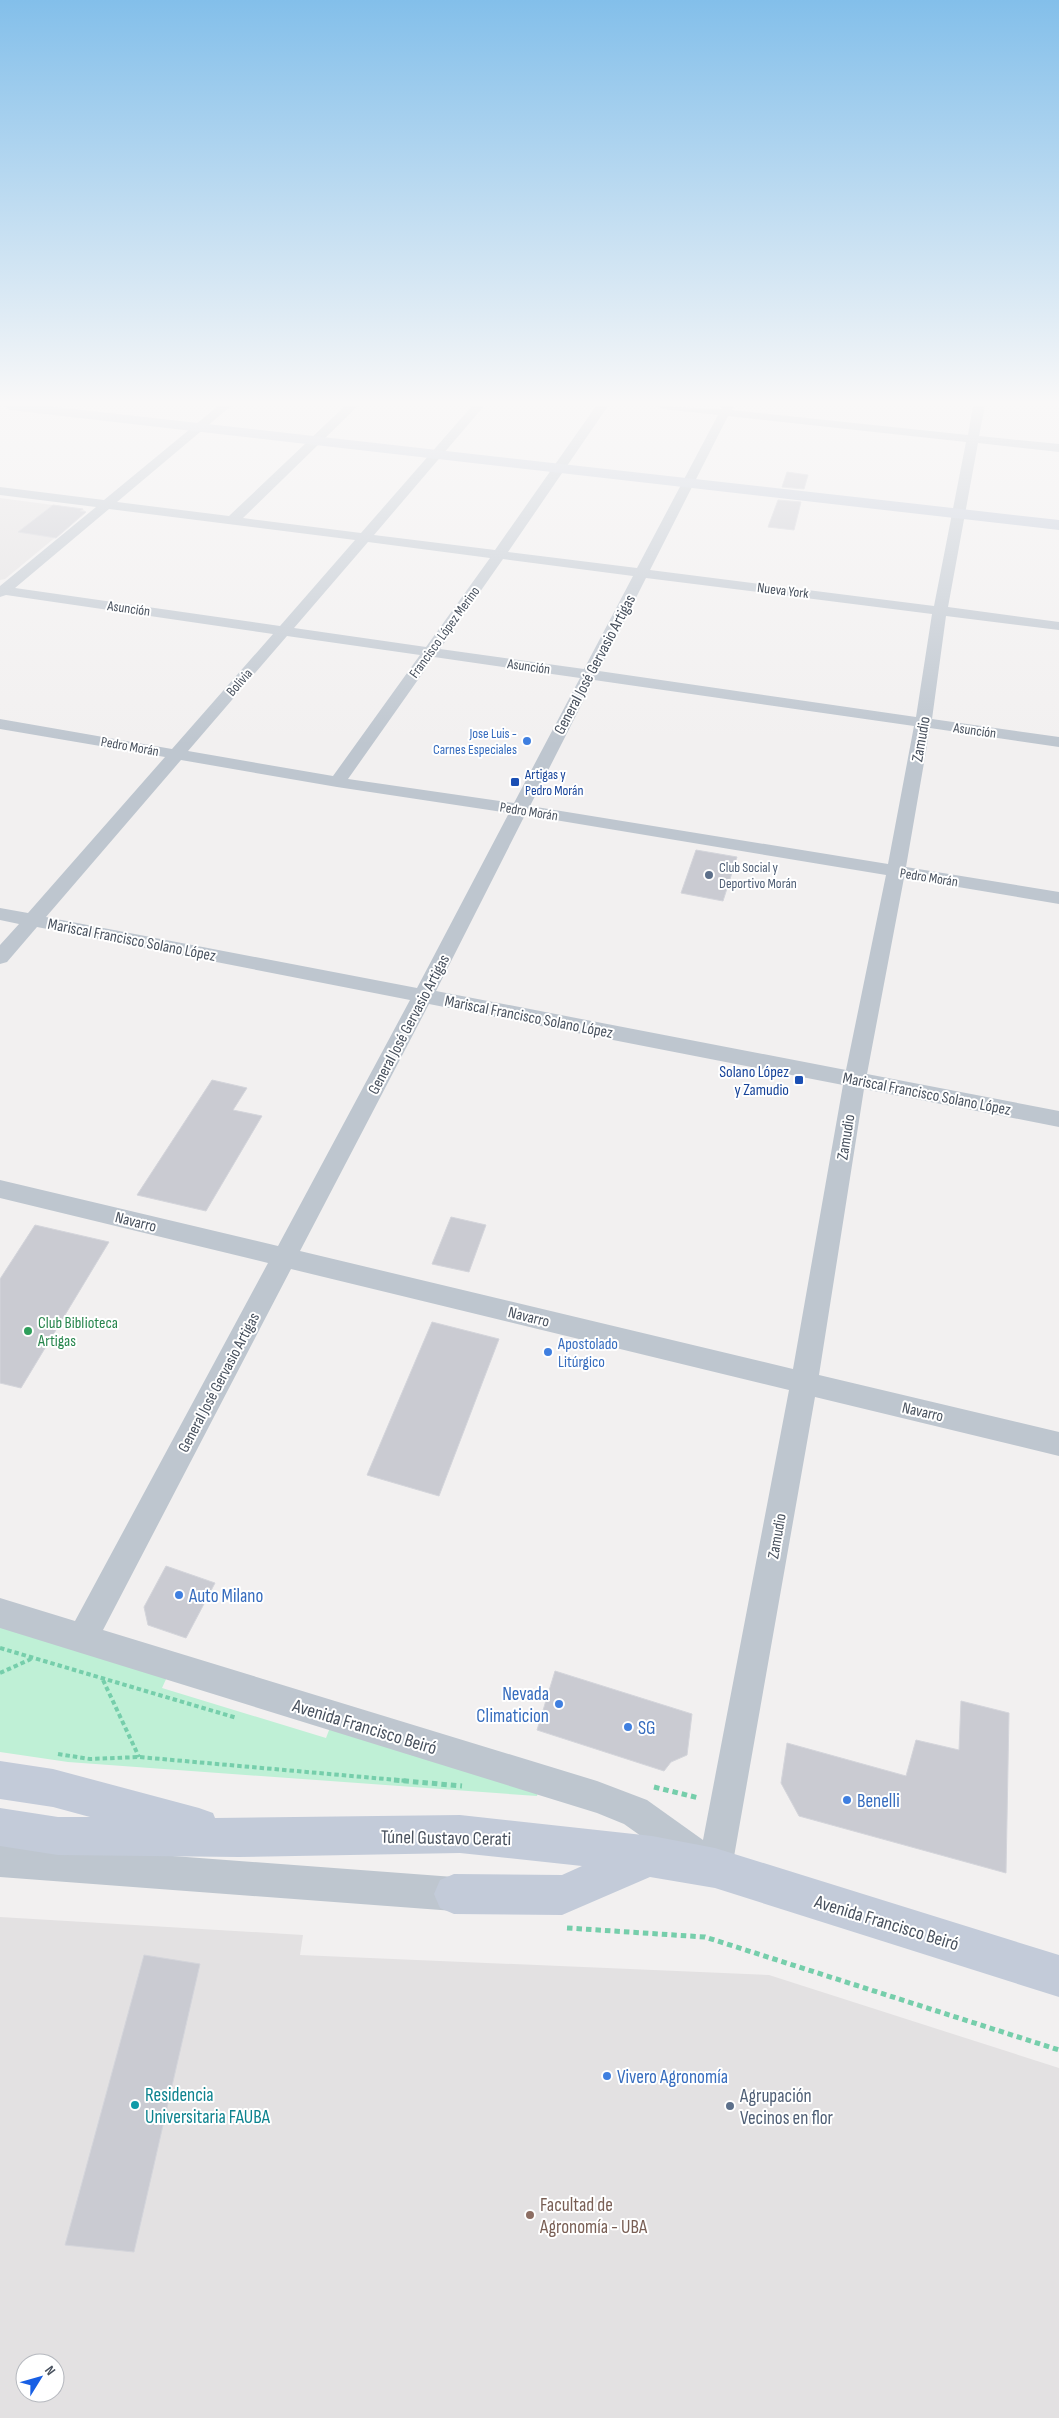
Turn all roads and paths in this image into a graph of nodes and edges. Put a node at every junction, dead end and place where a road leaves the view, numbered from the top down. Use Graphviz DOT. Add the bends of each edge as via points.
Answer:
graph roads {
  1 [pos="89,519"];
  2 [pos="215,519"];
  3 [pos="234,519"];
  4 [pos="381,519"];
  5 [pos="525,519"];
  6 [pos="670,519"];
  7 [pos="956,519"];
  8 [pos="1002,519"];
  9 [pos="232,521"];
  10 [pos="1059,525"];
  11 [pos="365,538"];
  12 [pos="500,554"];
  13 [pos="642,572"];
  14 [pos="1,591"];
  15 [pos="940,610"];
  16 [pos="1059,626"];
  17 [pos="284,630"];
  18 [pos="430,652"];
  19 [pos="588,674"];
  20 [pos="923,723"];
  21 [pos="0,724"];
  22 [pos="1059,742"];
  23 [pos="176,754"];
  24 [pos="337,782"];
  25 [pos="518,809"];
  26 [pos="896,871"];
  27 [pos="1059,898"];
  28 [pos="0,914"];
  29 [pos="33,920"];
  30 [pos="0,958"];
  31 [pos="423,996"];
  32 [pos="854,1079"];
  33 [pos="1059,1119"];
  34 [pos="0,1189"];
  35 [pos="284,1257"];
  36 [pos="804,1383"];
  37 [pos="1059,1444"];
  38 [pos="0,1613"];
  39 [pos="82,1638"];
  40 [pos="0,1648"];
  41 [pos="32,1658"];
  42 [pos="0,1673"];
  43 [pos="54,1754"];
  44 [pos="139,1757"];
  45 [pos="0,1780"];
  46 [pos="460,1787"];
  47 [pos="0,1826"];
  48 [pos="239,1838"];
  49 [pos="652,1856"];
  50 [pos="0,1860"];
  51 [pos="716,1868"];
  52 [pos="454,1894"];
  53 [pos="556,1928"];
  54 [pos="1059,1976"];
  55 [pos="1059,2050"];
  1 -- 14 [label="street"];
  2 -- 9 [label="street, Nueva York"];
  3 -- 9 [label="street"];
  4 -- 11 [label="street, Bolivia"];
  5 -- 12 [label="street, Francisco López Merino"];
  6 -- 13 [label="street, General José Gervasio Artigas"];
  7 -- 15 [label="street, Zamudio"];
  8 -- 10 [label="main road"];
  9 -- 11 [label="street, Nueva York"];
  11 -- 12 [label="street, Nueva York"];
  11 -- 17 [label="street, Bolivia"];
  12 -- 13 [label="street, Nueva York"];
  12 -- 18 [label="street, Francisco López Merino"];
  13 -- 15 [label="street, Nueva York"];
  13 -- 19 [label="street, General José Gervasio Artigas"];
  14 -- 17 [label="street, Asunción"];
  15 -- 16 [label="street, Nueva York"];
  15 -- 20 [label="street, Zamudio"];
  17 -- 18 [label="street, Asunción"];
  17 -- 23 [label="street, Bolivia"];
  18 -- 19 [label="street, Asunción"];
  18 -- 24 [label="street, Francisco López Merino"];
  19 -- 20 [label="street, Asunción"];
  19 -- 25 [label="street, General José Gervasio Artigas"];
  20 -- 22 [label="street, Asunción"];
  20 -- 26 [label="street, Zamudio"];
  21 -- 23 [label="street, Pedro Morán"];
  23 -- 24 [label="street, Pedro Morán"];
  23 -- 29 [label="street, Bolivia"];
  24 -- 25 [label="street, Pedro Morán"];
  25 -- 26 [label="street, Pedro Morán"];
  25 -- 31 [label="street, General José Gervasio Artigas"];
  26 -- 27 [label="street, Pedro Morán"];
  26 -- 32 [label="street, Zamudio"];
  28 -- 29 [label="street, Mariscal Francisco Solano López"];
  29 -- 30 [label="street, Bolivia"];
  29 -- 31 [label="street, Mariscal Francisco Solano López"];
  31 -- 32 [label="street, Mariscal Francisco Solano López"];
  31 -- 35 [label="street, General José Gervasio Artigas"];
  32 -- 33 [label="street, Mariscal Francisco Solano López"];
  32 -- 36 [label="street, Zamudio"];
  34 -- 35 [label="street, Navarro"];
  35 -- 36 [label="street, Navarro"];
  35 -- 39 [label="street, General José Gervasio Artigas"];
  36 -- 37 [label="street, Navarro"];
  36 -- 51 [label="street, Zamudio"];
  38 -- 39 [label="street, Avenida Francisco Beiró"];
  39 -- 51 [label="street, Avenida Francisco Beiró" via="597,1797 635,1812"];
  40 -- 41 [label="path"];
  41 -- 42 [label="path"];
  41 -- 44 [label="path" via="102,1680"];
  43 -- 44 [label="path" via="90,1759"];
  44 -- 46 [label="path"];
  45 -- 48 [label="main road, Túnel Gustavo Cerati" via="54,1788"];
  47 -- 48 [label="main road, Túnel Gustavo Cerati" via="58,1836"];
  48 -- 49 [label="main road, Túnel Gustavo Cerati" via="460,1834"];
  49 -- 51 [label="main road, Avenida Francisco Beiró"];
  49 -- 52 [label="main road" via="562,1896"];
  50 -- 52 [label="street"];
  51 -- 54 [label="main road, Avenida Francisco Beiró"];
  53 -- 55 [label="path" via="705,1937"];
}
